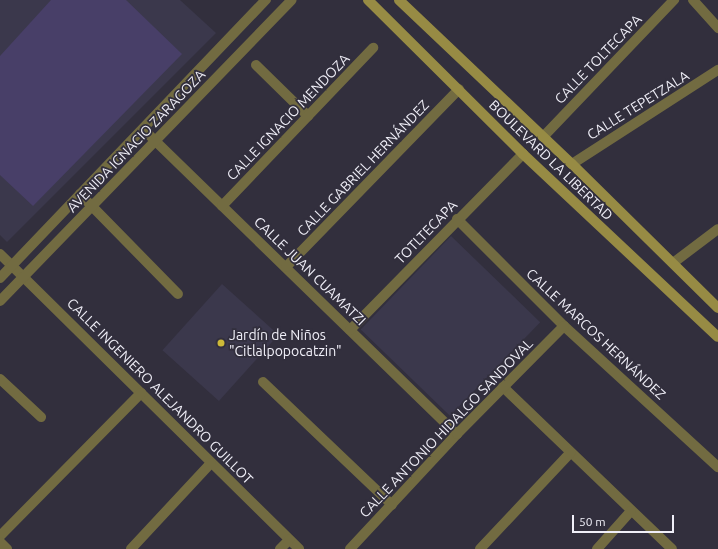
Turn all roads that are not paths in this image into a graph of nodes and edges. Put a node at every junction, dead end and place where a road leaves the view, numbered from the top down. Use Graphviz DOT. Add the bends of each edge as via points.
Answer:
graph roads {
  1 [pos="266,0"];
  2 [pos="292,0"];
  3 [pos="368,0"];
  4 [pos="399,0"];
  5 [pos="674,0"];
  6 [pos="693,0"];
  7 [pos="718,28"];
  8 [pos="229,39"];
  9 [pos="373,48"];
  10 [pos="242,52"];
  11 [pos="256,65"];
  12 [pos="718,70"];
  13 [pos="459,89"];
  14 [pos="308,116"];
  15 [pos="143,129"];
  16 [pos="543,137"];
  17 [pos="155,141"];
  18 [pos="523,154"];
  19 [pos="572,164"];
  20 [pos="80,194"];
  21 [pos="92,205"];
  22 [pos="222,206"];
  23 [pos="457,219"];
  24 [pos="718,229"];
  25 [pos="0,254"];
  26 [pos="673,262"];
  27 [pos="12,265"];
  28 [pos="286,267"];
  29 [pos="24,275"];
  30 [pos="0,278"];
  31 [pos="178,294"];
  32 [pos="0,302"];
  33 [pos="718,308"];
  34 [pos="564,326"];
  35 [pos="350,330"];
  36 [pos="718,337"];
  37 [pos="0,379"];
  38 [pos="263,382"];
  39 [pos="503,387"];
  40 [pos="141,393"];
  41 [pos="41,417"];
  42 [pos="457,434"];
  43 [pos="570,453"];
  44 [pos="211,463"];
  45 [pos="718,467"];
  46 [pos="392,505"];
  47 [pos="631,511"];
  48 [pos="0,536"];
  49 [pos="288,540"];
  50 [pos="0,542"];
  51 [pos="7,549"];
  52 [pos="131,549"];
  53 [pos="280,549"];
  54 [pos="299,549"];
  55 [pos="350,549"];
  56 [pos="480,549"];
  57 [pos="597,549"];
  58 [pos="672,549"];
  1 -- 8 [label="street, AVENIDA IGNACIO ZARAGOZA"];
  2 -- 10 [label="street, AVENIDA IGNACIO ZARAGOZA"];
  3 -- 13 [label="main road, BOULEVARD LA LIBERTAD"];
  4 -- 16 [label="main road, BOULEVARD LA LIBERTAD"];
  5 -- 16 [label="street, CALLE TOLTECAPA"];
  6 -- 7 [label="street"];
  8 -- 10 [label="street"];
  8 -- 15 [label="street, AVENIDA IGNACIO ZARAGOZA"];
  9 -- 14 [label="street, CALLE IGNACIO MENDOZA"];
  10 -- 17 [label="street, AVENIDA IGNACIO ZARAGOZA"];
  11 -- 14 [label="street"];
  12 -- 19 [label="street, CALLE TEPETZALA"];
  13 -- 18 [label="main road, BOULEVARD LA LIBERTAD"];
  13 -- 28 [label="street, CALLE GABRIEL HERNÁNDEZ"];
  14 -- 22 [label="street, CALLE IGNACIO MENDOZA"];
  15 -- 17 [label="street, CALLE JUAN CUAMATZI"];
  15 -- 20 [label="street, AVENIDA IGNACIO ZARAGOZA"];
  16 -- 19 [label="main road, BOULEVARD LA LIBERTAD"];
  17 -- 21 [label="street, AVENIDA IGNACIO ZARAGOZA"];
  17 -- 22 [label="street, CALLE JUAN CUAMATZI"];
  18 -- 23 [label="street, TOTLTECAPA"];
  18 -- 36 [label="main road, BOULEVARD LA LIBERTAD"];
  19 -- 26 [label="main road, BOULEVARD LA LIBERTAD"];
  20 -- 21 [label="street"];
  20 -- 27 [label="street, AVENIDA IGNACIO ZARAGOZA"];
  21 -- 29 [label="street, AVENIDA IGNACIO ZARAGOZA"];
  21 -- 31 [label="street"];
  22 -- 28 [label="street, CALLE JUAN CUAMATZI"];
  23 -- 34 [label="street, CALLE MARCOS HERNÁNDEZ"];
  23 -- 35 [label="street, TOTLTECAPA"];
  24 -- 26 [label="street"];
  25 -- 27 [label="street, CALLE INGENIERO ALEJANDRO GUILLOT"];
  26 -- 33 [label="main road, BOULEVARD LA LIBERTAD"];
  27 -- 29 [label="street, CALLE INGENIERO ALEJANDRO GUILLOT"];
  27 -- 30 [label="street, AVENIDA IGNACIO ZARAGOZA"];
  28 -- 35 [label="street, CALLE JUAN CUAMATZI"];
  29 -- 32 [label="street, AVENIDA IGNACIO ZARAGOZA"];
  29 -- 40 [label="street, CALLE INGENIERO ALEJANDRO GUILLOT"];
  34 -- 39 [label="street, CALLE ANTONIO HIDALGO SANDOVAL"];
  34 -- 45 [label="street, CALLE MARCOS HERNÁNDEZ"];
  35 -- 42 [label="street, CALLE JUAN CUAMATZI"];
  37 -- 41 [label="street"];
  38 -- 46 [label="street"];
  39 -- 42 [label="street, CALLE ANTONIO HIDALGO SANDOVAL"];
  39 -- 43 [label="street"];
  40 -- 44 [label="street, CALLE INGENIERO ALEJANDRO GUILLOT"];
  40 -- 48 [label="street"];
  42 -- 46 [label="street, CALLE ANTONIO HIDALGO SANDOVAL"];
  43 -- 47 [label="street"];
  43 -- 56 [label="street"];
  44 -- 49 [label="street, CALLE INGENIERO ALEJANDRO GUILLOT"];
  44 -- 52 [label="street"];
  46 -- 55 [label="street, CALLE ANTONIO HIDALGO SANDOVAL"];
  47 -- 57 [label="street"];
  47 -- 58 [label="street"];
  49 -- 53 [label="street"];
  49 -- 54 [label="street, CALLE INGENIERO ALEJANDRO GUILLOT"];
  50 -- 51 [label="street"];
}
